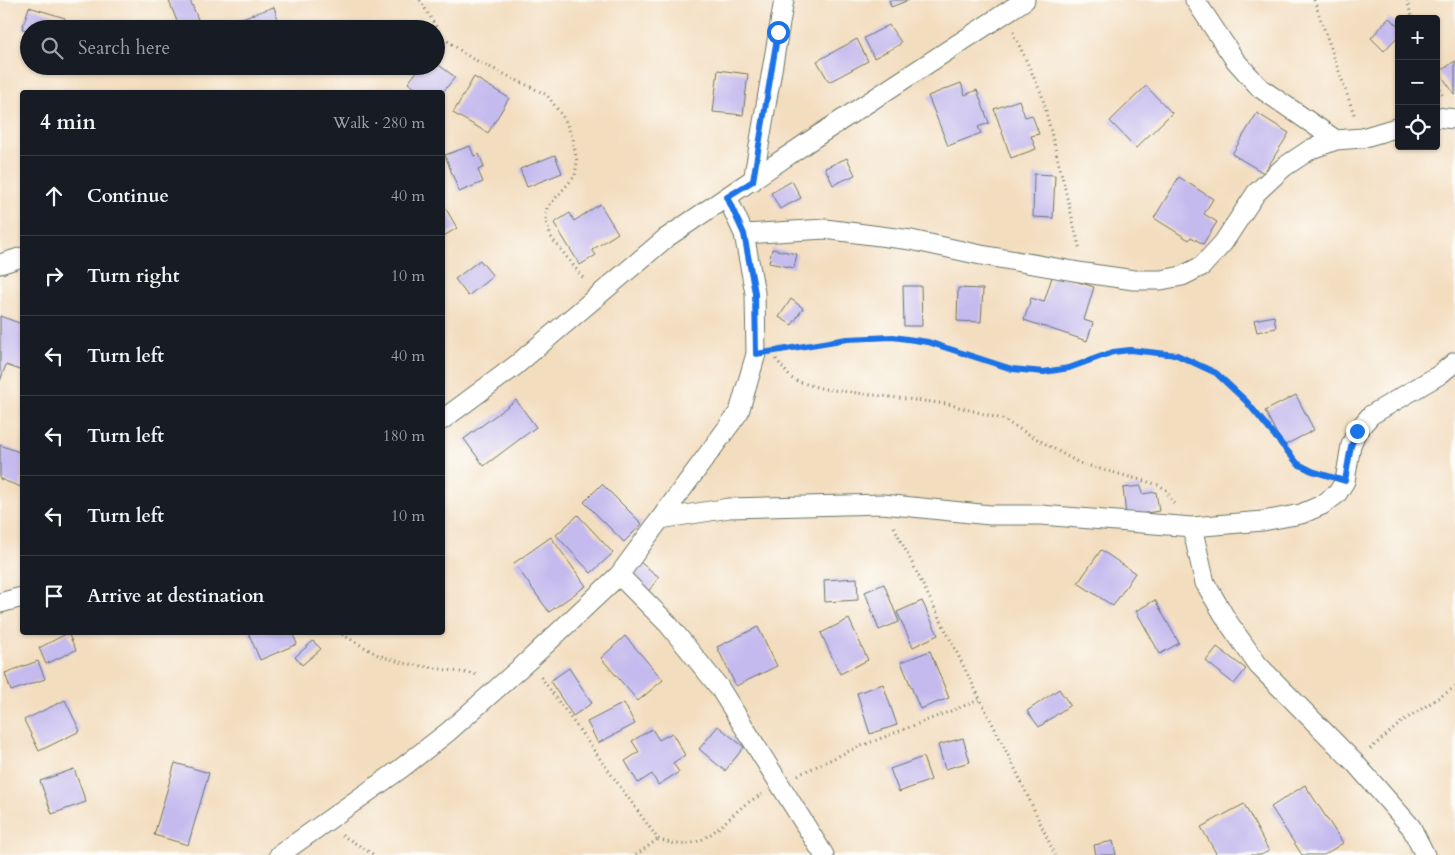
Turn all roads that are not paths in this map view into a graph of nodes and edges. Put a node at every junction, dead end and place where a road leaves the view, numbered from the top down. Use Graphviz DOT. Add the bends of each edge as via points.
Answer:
graph roads {
  1 [pos="784,0"];
  2 [pos="1025,0"];
  3 [pos="1195,0"];
  4 [pos="1440,117"];
  5 [pos="1455,119"];
  6 [pos="1395,128"];
  7 [pos="1336,140"];
  8 [pos="753,181"];
  9 [pos="727,197"];
  10 [pos="744,234"];
  11 [pos="20,257"];
  12 [pos="0,264"];
  13 [pos="1455,362"];
  14 [pos="445,418"];
  15 [pos="660,519"];
  16 [pos="1186,527"];
  17 [pos="619,575"];
  18 [pos="20,598"];
  19 [pos="0,603"];
  20 [pos="279,855"];
  21 [pos="824,855"];
  22 [pos="1425,855"];
  1 -- 8 [label="street"];
  2 -- 8 [label="street"];
  3 -- 7 [label="street" via="1235,60 1260,88"];
  4 -- 5 [label="street"];
  6 -- 7 [label="street" via="1362,138"];
  7 -- 10 [label="street" via="1311,149 1284,167 1256,194 1223,243 1202,266 1182,276 1162,280 1134,280 1086,273 911,240 825,229"];
  8 -- 9 [label="street"];
  9 -- 10 [label="street"];
  9 -- 14 [label="street" via="666,238 515,366"];
  10 -- 15 [label="street" via="755,293 756,354 739,412"];
  11 -- 12 [label="street"];
  13 -- 16 [label="street" via="1439,375 1371,414 1357,431 1351,446 1345,481 1337,494 1322,505 1301,514 1263,521"];
  15 -- 16 [label="street" via="729,508 883,504 990,515 1041,515"];
  15 -- 17 [label="street"];
  16 -- 22 [label="street" via="1205,583 1258,665 1354,763 1411,827"];
  17 -- 20 [label="street" via="448,732"];
  17 -- 21 [label="street" via="668,624 719,687"];
  18 -- 19 [label="street"];
}
